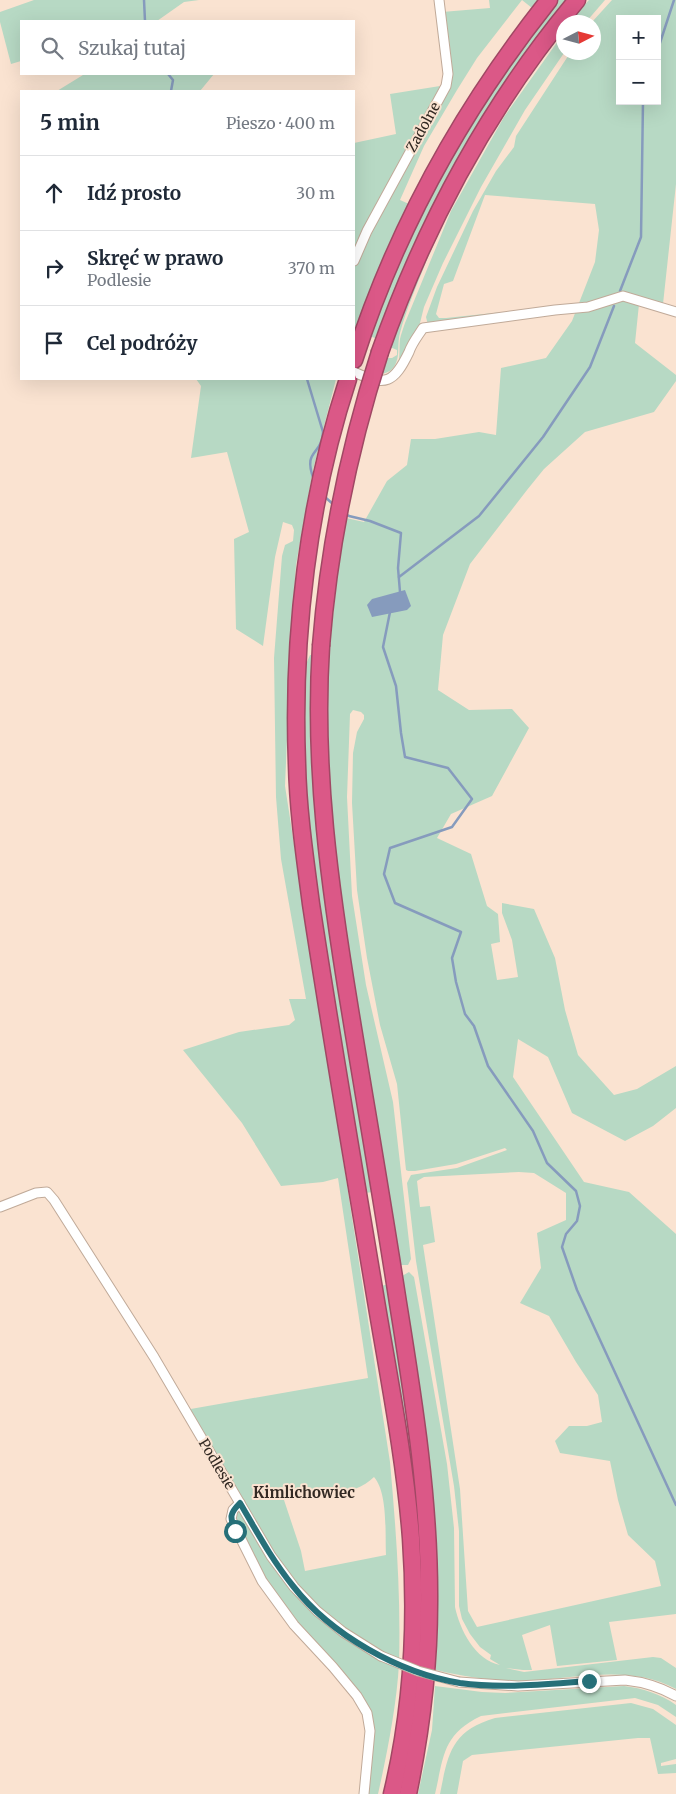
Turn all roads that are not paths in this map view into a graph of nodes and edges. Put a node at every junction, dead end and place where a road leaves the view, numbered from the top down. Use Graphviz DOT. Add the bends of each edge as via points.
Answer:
graph roads {
  1 [pos="439,0"];
  2 [pos="549,0"];
  3 [pos="578,0"];
  4 [pos="355,259"];
  5 [pos="676,312"];
  6 [pos="356,352"];
  7 [pos="355,372"];
  8 [pos="348,380"];
  9 [pos="0,1207"];
  10 [pos="240,1503"];
  11 [pos="676,1696"];
  12 [pos="364,1794"];
  13 [pos="392,1794"];
  14 [pos="408,1794"];
  1 -- 4 [label="street, Zadolne" via="448,74 446,86"];
  2 -- 6 [label="highway" via="490,80 444,154 401,238"];
  3 -- 14 [label="highway, bridge" via="514,84 468,158 420,249 391,319 356,432 341,495 321,646 319,734 326,846 406,1352 426,1520 427,1665"];
  5 -- 7 [label="street" via="623,296 588,306 423,328 393,377 377,380"];
  8 -- 13 [label="highway" via="331,438 305,578 296,708 297,766 307,878 397,1429 411,1536 411,1668"];
  9 -- 10 [label="street, Podlesie" via="36,1193 47,1192 54,1200 154,1357"];
  10 -- 11 [label="street, Podlesie, bridge" via="271,1556 294,1587 342,1632 381,1656 418,1671 459,1682 518,1686 625,1680 656,1686"];
  10 -- 12 [label="street" via="230,1519 262,1581 294,1625 357,1696 367,1713 370,1731"];
}
